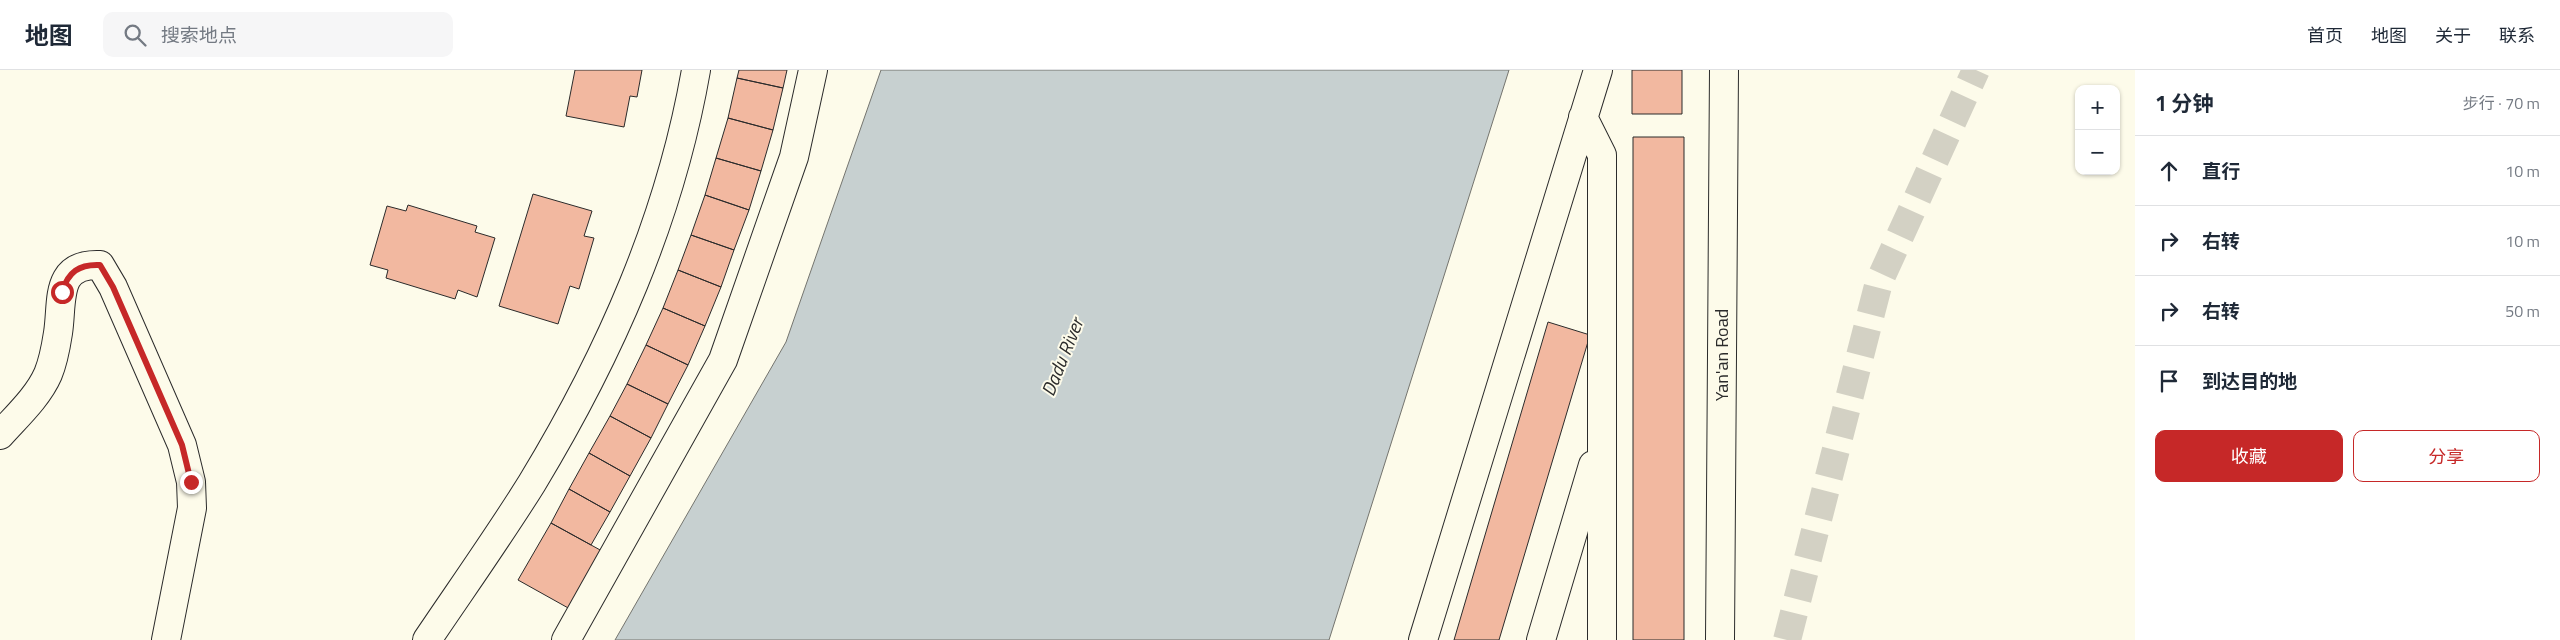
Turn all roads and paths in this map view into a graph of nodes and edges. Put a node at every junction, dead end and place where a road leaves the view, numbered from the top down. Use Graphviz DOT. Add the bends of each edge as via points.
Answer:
graph roads {
  1 [pos="696,70"];
  2 [pos="813,70"];
  3 [pos="1598,70"];
  4 [pos="1724,70"];
  5 [pos="1583,117"];
  6 [pos="1602,434"];
  7 [pos="0,435"];
  8 [pos="166,640"];
  9 [pos="427,640"];
  10 [pos="566,640"];
  11 [pos="1423,640"];
  12 [pos="1541,640"];
  13 [pos="1602,640"];
  14 [pos="1720,640"];
  1 -- 9 [label="main road" via="665,203 630,297 532,483"];
  2 -- 10 [label="main road" via="794,157 723,360"];
  3 -- 5 [label="main road"];
  4 -- 14 [label="main road, Yan'an Road"];
  5 -- 6 [label="main road" via="1602,156"];
  5 -- 11 [label="main road"];
  6 -- 12 [label="main road"];
  6 -- 13 [label="main road"];
  7 -- 8 [label="main road" via="48,374 66,279 75,270 100,265 113,287 182,445 191,482 192,508"];
}
